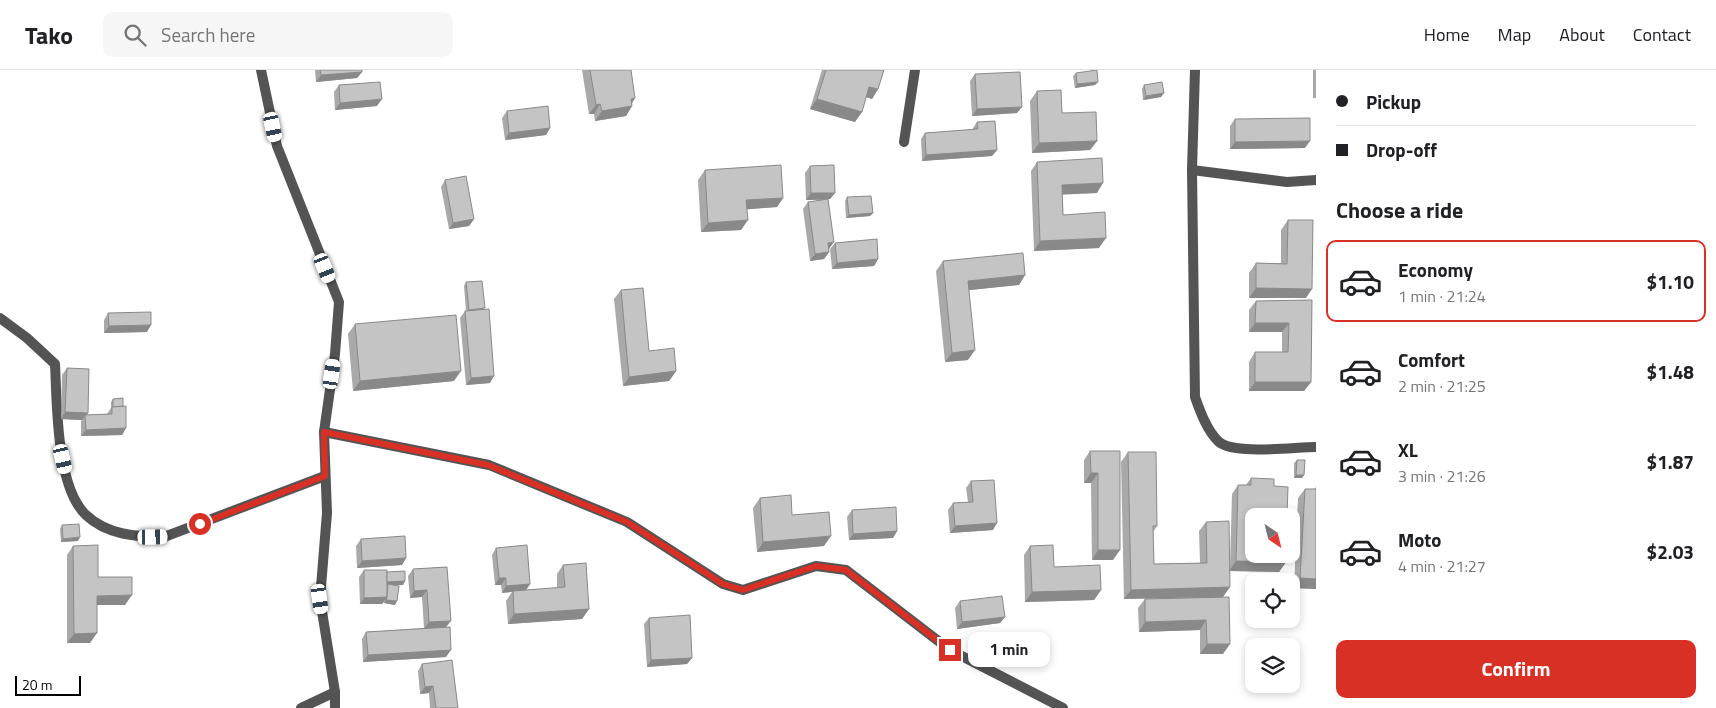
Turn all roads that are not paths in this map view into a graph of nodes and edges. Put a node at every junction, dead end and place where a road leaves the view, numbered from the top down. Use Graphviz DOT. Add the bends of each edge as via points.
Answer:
graph roads {
  1 [pos="261,70"];
  2 [pos="915,70"];
  3 [pos="1195,70"];
  4 [pos="904,142"];
  5 [pos="1192,170"];
  6 [pos="1316,180"];
  7 [pos="0,318"];
  8 [pos="324,432"];
  9 [pos="1316,447"];
  10 [pos="325,476"];
  11 [pos="336,692"];
  12 [pos="301,708"];
  13 [pos="335,708"];
  14 [pos="1063,708"];
  1 -- 8 [label="street" via="277,146 339,302"];
  2 -- 4 [label="street"];
  3 -- 5 [label="street"];
  5 -- 6 [label="street" via="1287,182"];
  5 -- 9 [label="street" via="1195,397 1203,418 1219,442 1236,449"];
  7 -- 10 [label="street" via="28,338 54,364 59,440 72,495 86,514 113,532 164,537"];
  8 -- 10 [label="street"];
  8 -- 14 [label="street" via="488,465 627,522 723,584 743,590 816,566 846,570 950,650"];
  10 -- 11 [label="street" via="327,513 320,599"];
  11 -- 12 [label="street"];
  11 -- 13 [label="street"];
}
